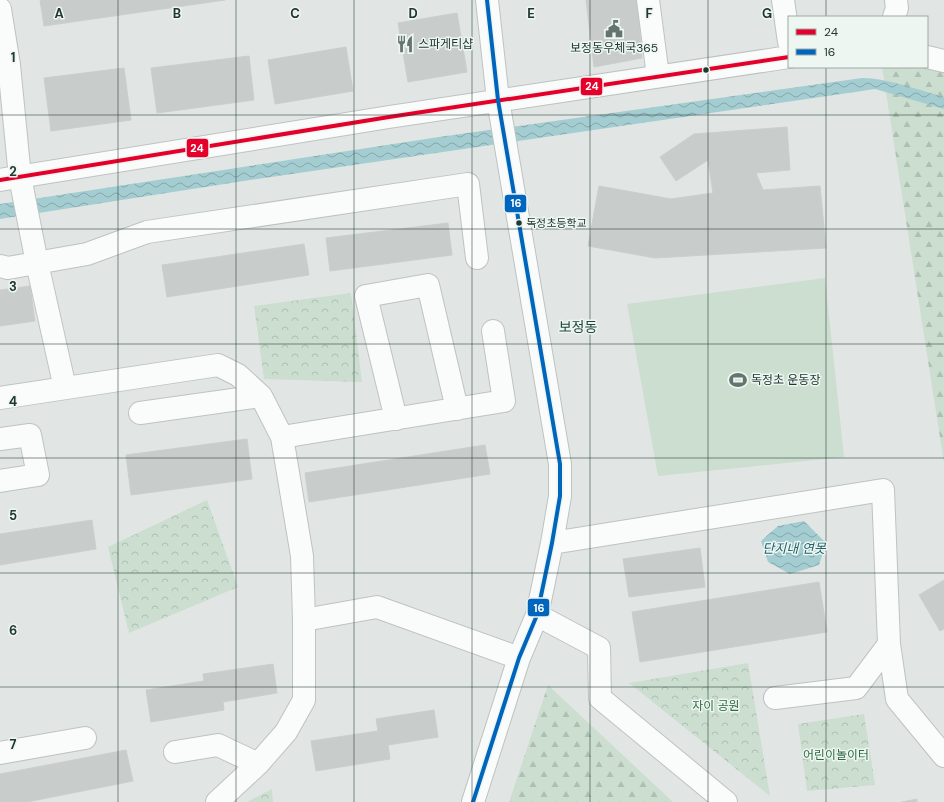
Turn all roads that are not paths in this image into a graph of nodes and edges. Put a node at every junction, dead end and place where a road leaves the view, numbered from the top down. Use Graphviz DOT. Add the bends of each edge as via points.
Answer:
graph roads {
  1 [pos="487,0"];
  2 [pos="648,0"];
  3 [pos="784,0"];
  4 [pos="896,0"];
  5 [pos="0,9"];
  6 [pos="894,16"];
  7 [pos="788,34"];
  8 [pos="788,57"];
  9 [pos="928,57"];
  10 [pos="944,61"];
  11 [pos="658,76"];
  12 [pos="498,100"];
  13 [pos="15,184"];
  14 [pos="477,258"];
  15 [pos="37,263"];
  16 [pos="0,266"];
  17 [pos="493,331"];
  18 [pos="65,388"];
  19 [pos="261,396"];
  20 [pos="0,398"];
  21 [pos="457,409"];
  22 [pos="140,413"];
  23 [pos="396,418"];
  24 [pos="282,437"];
  25 [pos="0,439"];
  26 [pos="0,481"];
  27 [pos="552,543"];
  28 [pos="537,615"];
  29 [pos="304,620"];
  30 [pos="889,644"];
  31 [pos="519,658"];
  32 [pos="775,698"];
  33 [pos="85,738"];
  34 [pos="174,752"];
  35 [pos="0,753"];
  36 [pos="944,756"];
  37 [pos="258,764"];
  38 [pos="217,802"];
  39 [pos="473,802"];
  40 [pos="726,802"];
  1 -- 12 [label="street"];
  2 -- 11 [label="street"];
  3 -- 7 [label="street"];
  4 -- 6 [label="street"];
  5 -- 13 [label="street" via="9,65"];
  8 -- 11 [label="street"];
  9 -- 10 [label="street"];
  11 -- 12 [label="street"];
  12 -- 13 [label="street"];
  12 -- 27 [label="street" via="560,464 560,496"];
  13 -- 15 [label="street" via="28,219"];
  14 -- 15 [label="street" via="468,184 147,232 87,254"];
  15 -- 16 [label="street" via="8,268"];
  15 -- 18 [label="street"];
  17 -- 21 [label="street" via="504,401"];
  18 -- 19 [label="street" via="218,366 238,375"];
  18 -- 20 [label="street"];
  19 -- 22 [label="street"];
  19 -- 24 [label="street"];
  21 -- 23 [label="street"];
  21 -- 23 [label="street" via="428,285 366,296"];
  23 -- 24 [label="street"];
  24 -- 29 [label="street" via="302,556"];
  25 -- 26 [label="street" via="30,435 38,475"];
  27 -- 28 [label="street"];
  27 -- 30 [label="street" via="883,490"];
  28 -- 31 [label="street"];
  28 -- 40 [label="street" via="599,648 600,698"];
  29 -- 31 [label="street" via="377,607"];
  29 -- 37 [label="street" via="304,700 286,732"];
  30 -- 32 [label="street" via="856,688"];
  30 -- 36 [label="street" via="897,699"];
  31 -- 39 [label="street"];
  33 -- 35 [label="street"];
  34 -- 37 [label="street" via="218,745"];
  37 -- 38 [label="street"];
}
